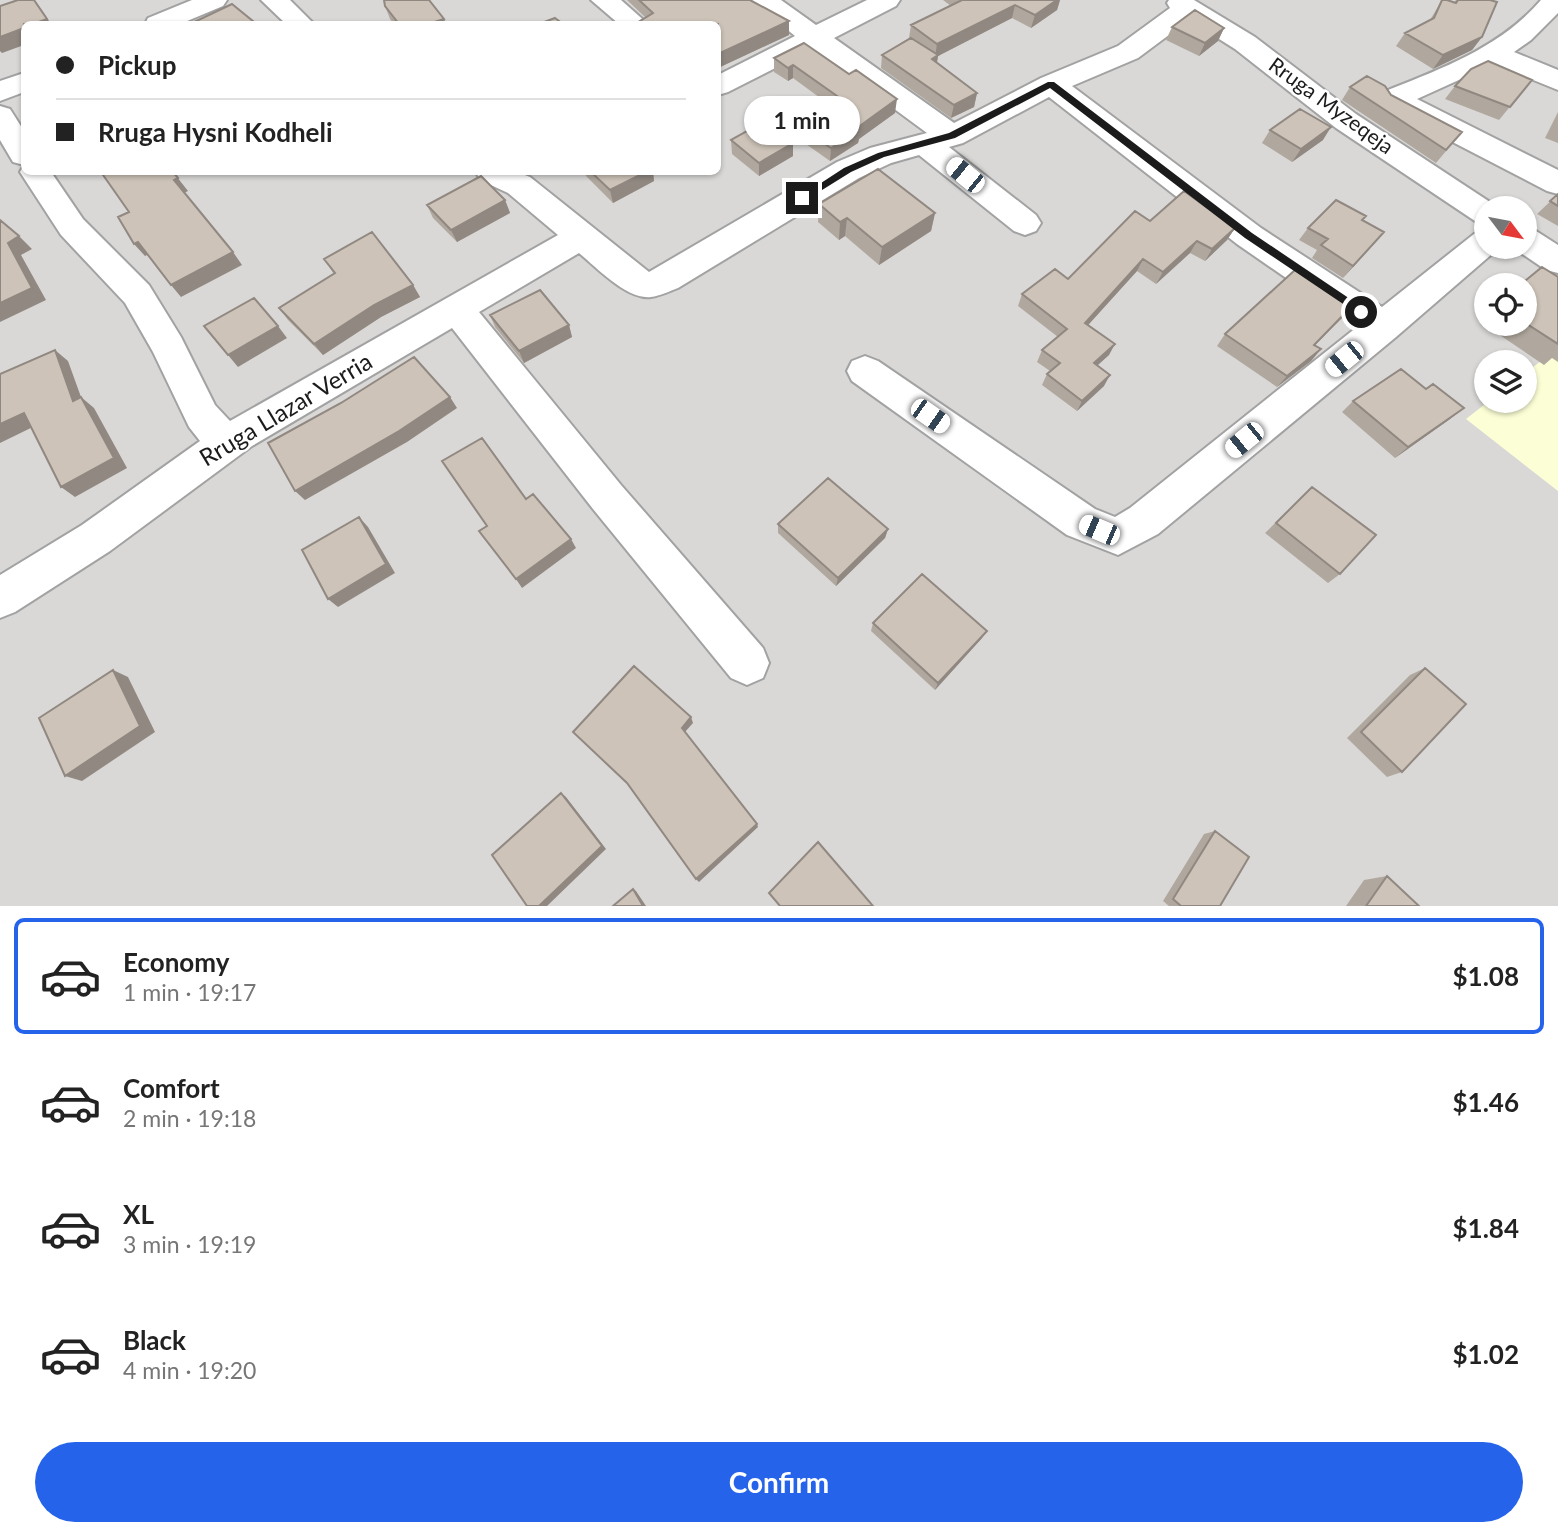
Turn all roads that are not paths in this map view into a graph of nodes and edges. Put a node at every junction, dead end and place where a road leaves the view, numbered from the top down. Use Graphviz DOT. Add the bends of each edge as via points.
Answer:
graph roads {
  1 [pos="214,0"];
  2 [pos="274,0"];
  3 [pos="604,0"];
  4 [pos="764,0"];
  5 [pos="887,0"];
  6 [pos="1555,0"];
  7 [pos="1181,4"];
  8 [pos="165,21"];
  9 [pos="297,21"];
  10 [pos="631,21"];
  11 [pos="814,37"];
  12 [pos="1494,54"];
  13 [pos="1558,80"];
  14 [pos="21,83"];
  15 [pos="721,84"];
  16 [pos="1051,84"];
  17 [pos="0,92"];
  18 [pos="0,116"];
  19 [pos="938,139"];
  20 [pos="21,150"];
  21 [pos="37,175"];
  22 [pos="512,175"];
  23 [pos="533,178"];
  24 [pos="1558,183"];
  25 [pos="1474,205"];
  26 [pos="1025,223"];
  27 [pos="582,236"];
  28 [pos="1537,247"];
  29 [pos="1474,252"];
  30 [pos="1558,261"];
  31 [pos="456,309"];
  32 [pos="1384,327"];
  33 [pos="865,371"];
  34 [pos="225,443"];
  35 [pos="0,598"];
  36 [pos="747,663"];
  1 -- 8 [label="street"];
  2 -- 9 [label="street"];
  3 -- 10 [label="street"];
  4 -- 11 [label="street"];
  5 -- 11 [label="street"];
  6 -- 12 [label="street" via="1535,23"];
  7 -- 16 [label="street" via="1128,52"];
  7 -- 25 [label="street, Rruga Myzeqeja" via="1245,43 1346,121"];
  11 -- 15 [label="street"];
  11 -- 19 [label="street"];
  12 -- 13 [label="street"];
  12 -- 24 [label="street" via="1392,99"];
  14 -- 17 [label="street"];
  16 -- 19 [label="street"];
  16 -- 32 [label="street" via="1249,236"];
  18 -- 20 [label="street"];
  19 -- 26 [label="street"];
  19 -- 27 [label="street" via="848,170 649,285 633,279"];
  21 -- 34 [label="street" via="72,227 137,294 202,416"];
  22 -- 23 [label="street"];
  23 -- 27 [label="street"];
  27 -- 31 [label="street, Rruga Llazar Verria"];
  28 -- 30 [label="street"];
  29 -- 32 [label="street"];
  31 -- 34 [label="street, Rruga Llazar Verria"];
  31 -- 36 [label="street"];
  32 -- 33 [label="street" via="1144,521 1118,537 1081,522"];
  34 -- 35 [label="street, Rruga Llazar Verria" via="96,538"];
}
